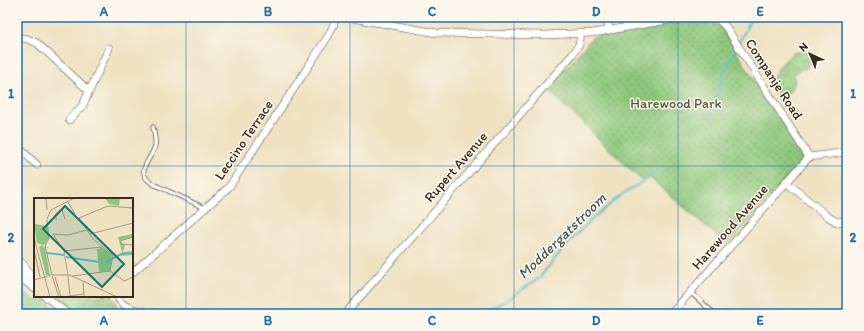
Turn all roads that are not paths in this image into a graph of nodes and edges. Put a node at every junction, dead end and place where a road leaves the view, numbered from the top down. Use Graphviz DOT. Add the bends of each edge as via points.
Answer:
graph roads {
  1 [pos="334,17"];
  2 [pos="346,17"];
  3 [pos="394,17"];
  4 [pos="607,17"];
  5 [pos="686,17"];
  6 [pos="716,17"];
  7 [pos="390,25"];
  8 [pos="609,30"];
  9 [pos="581,34"];
  10 [pos="17,39"];
  11 [pos="109,48"];
  12 [pos="89,91"];
  13 [pos="69,120"];
  14 [pos="153,127"];
  15 [pos="17,146"];
  16 [pos="847,152"];
  17 [pos="808,157"];
  18 [pos="37,165"];
  19 [pos="786,182"];
  20 [pos="206,208"];
  21 [pos="847,220"];
  22 [pos="17,259"];
  23 [pos="17,266"];
  24 [pos="133,272"];
  25 [pos="17,275"];
  26 [pos="32,281"];
  27 [pos="690,292"];
  28 [pos="46,297"];
  29 [pos="118,297"];
  30 [pos="68,314"];
  31 [pos="161,314"];
  32 [pos="346,314"];
  33 [pos="671,314"];
  34 [pos="715,314"];
  1 -- 20 [label="street, Leccino Terrace" via="329,35 229,187"];
  2 -- 7 [label="street"];
  3 -- 7 [label="street"];
  4 -- 8 [label="street"];
  5 -- 8 [label="street"];
  6 -- 17 [label="street, Companje Road" via="726,27"];
  7 -- 9 [label="street" via="450,34"];
  8 -- 9 [label="street"];
  9 -- 32 [label="street, Rupert Avenue" via="579,45 572,55"];
  10 -- 12 [label="street" via="25,38 37,43"];
  11 -- 12 [label="street"];
  12 -- 13 [label="street" via="83,105"];
  14 -- 20 [label="lane" via="155,143 144,168 144,176 153,184"];
  15 -- 18 [label="street"];
  16 -- 17 [label="street"];
  17 -- 19 [label="street, Harewood Avenue"];
  19 -- 21 [label="street" via="827,216 838,222"];
  19 -- 27 [label="street, Harewood Avenue"];
  20 -- 24 [label="street, Leccino Terrace"];
  22 -- 26 [label="street" via="24,265"];
  23 -- 26 [label="street"];
  25 -- 26 [label="street"];
  27 -- 33 [label="street, Harewood Avenue"];
  27 -- 34 [label="lane"];
  28 -- 30 [label="street"];
  29 -- 31 [label="street" via="126,306"];
}
